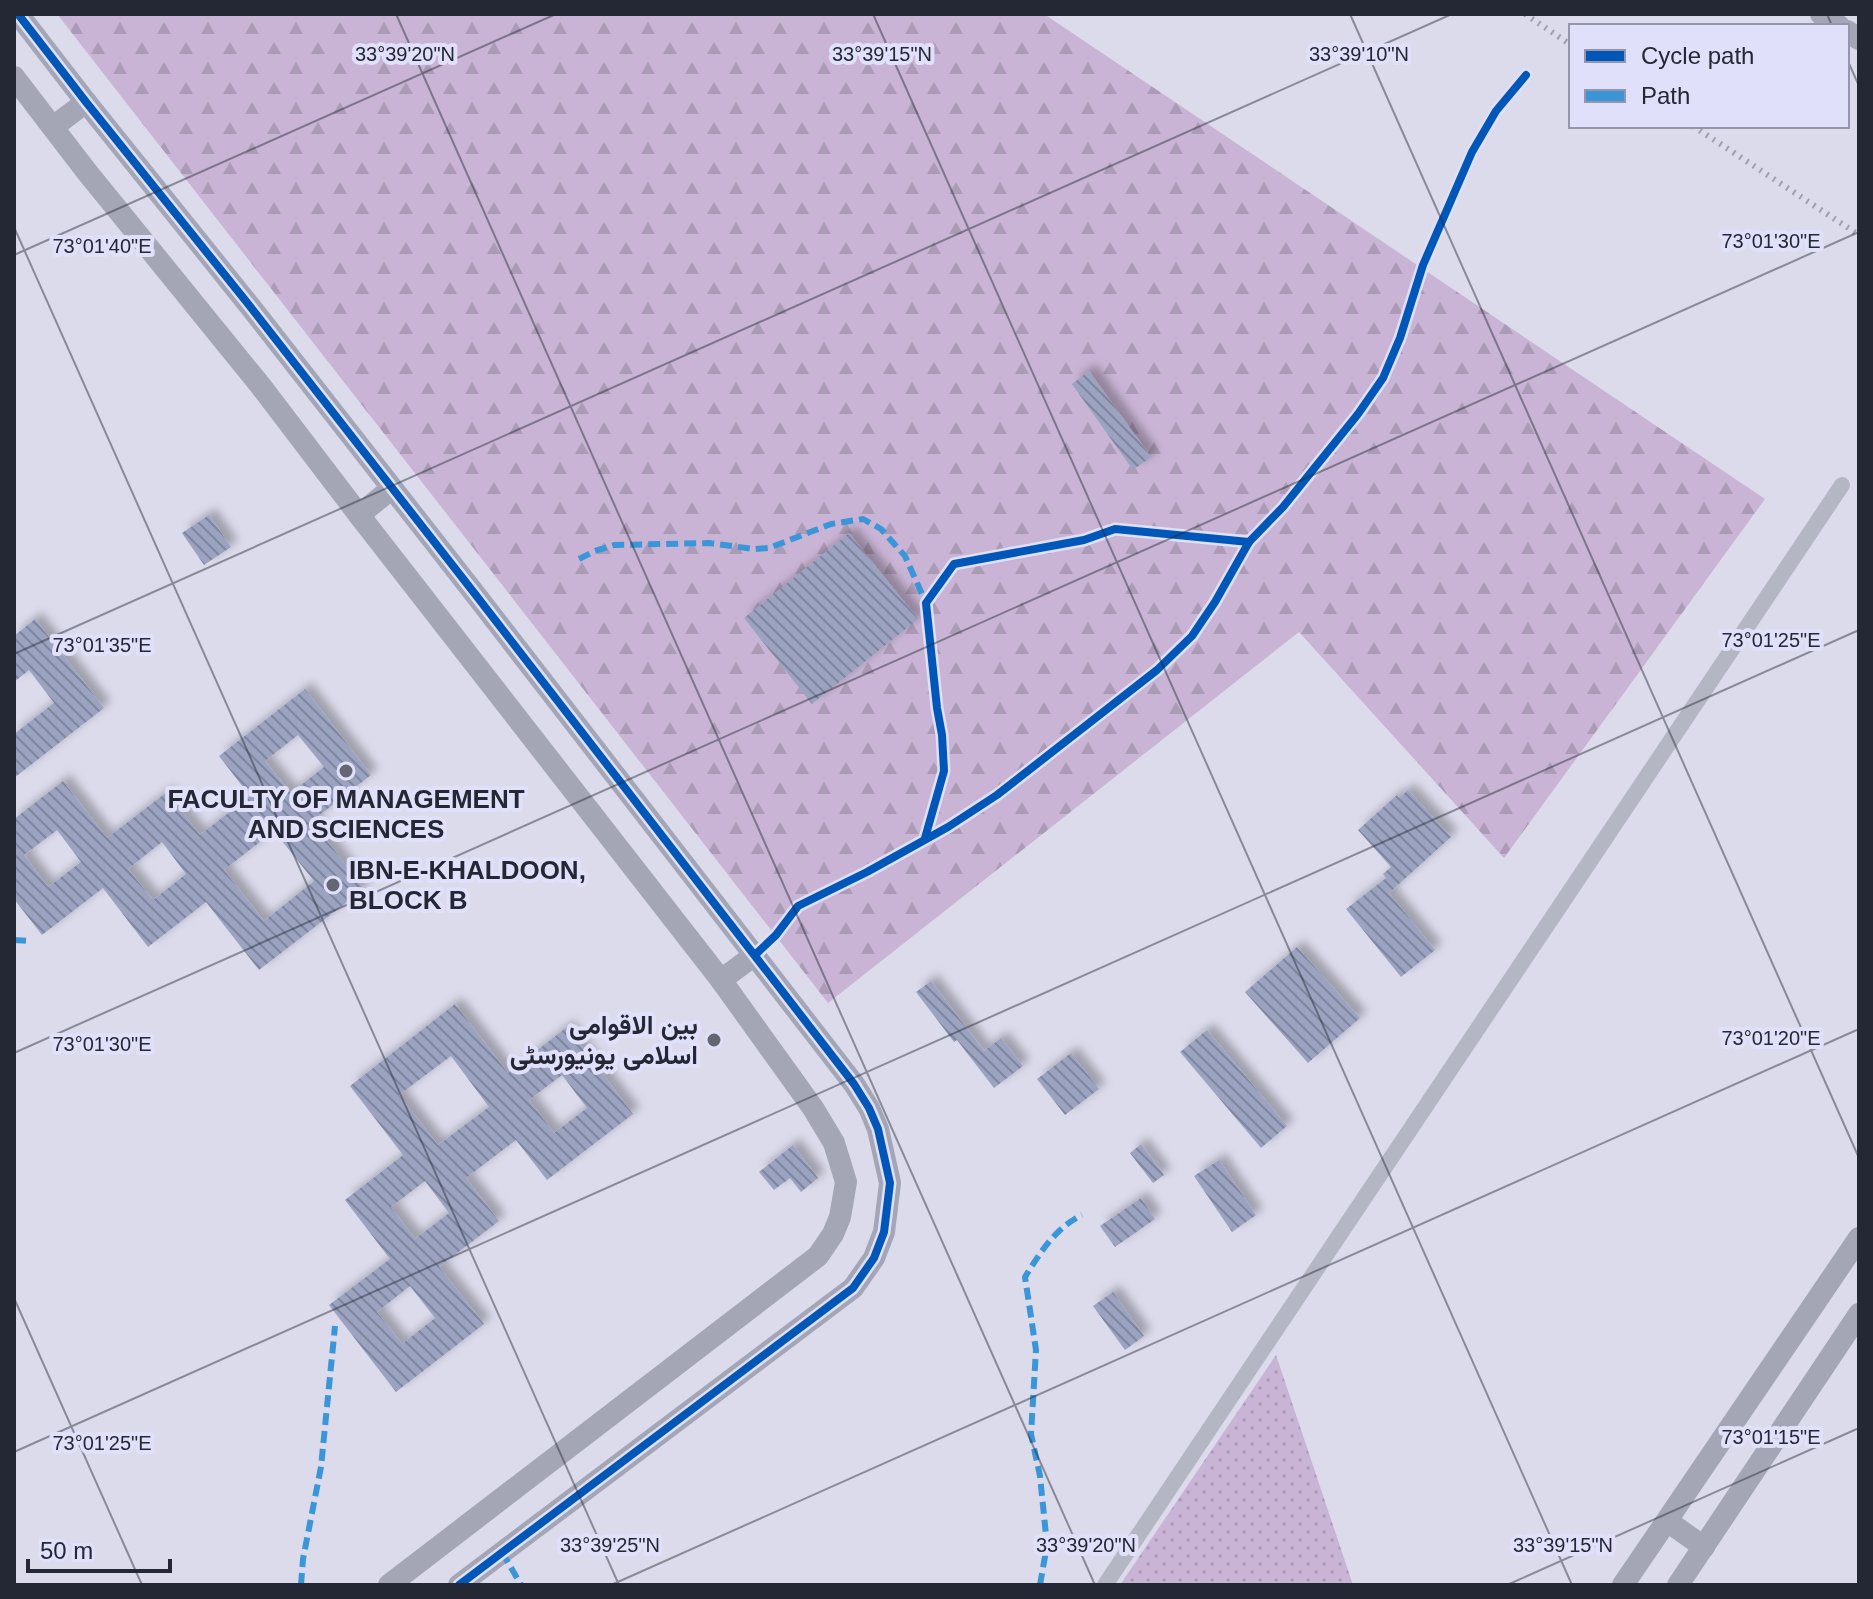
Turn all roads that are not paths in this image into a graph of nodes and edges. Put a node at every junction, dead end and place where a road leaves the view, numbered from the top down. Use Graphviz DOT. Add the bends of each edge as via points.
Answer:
graph roads {
  1 [pos="18,14"];
  2 [pos="14,77"];
  3 [pos="86,102"];
  4 [pos="53,127"];
  5 [pos="1842,485"];
  6 [pos="391,489"];
  7 [pos="359,515"];
  8 [pos="756,954"];
  9 [pos="721,980"];
  10 [pos="1859,1238"];
  11 [pos="1859,1314"];
  12 [pos="1667,1521"];
  13 [pos="1704,1547"];
  14 [pos="389,1585"];
  15 [pos="459,1585"];
  16 [pos="1105,1585"];
  17 [pos="1623,1585"];
  18 [pos="1678,1585"];
  1 -- 3 [label="street"];
  2 -- 4 [label="street"];
  3 -- 4 [label="street"];
  3 -- 6 [label="street"];
  4 -- 7 [label="street"];
  5 -- 16 [label="street"];
  6 -- 7 [label="street"];
  6 -- 8 [label="street"];
  7 -- 9 [label="street"];
  8 -- 9 [label="street"];
  8 -- 15 [label="street" via="854,1084 878,1129 890,1183 884,1232 874,1258 853,1288"];
  9 -- 14 [label="street" via="834,1143 846,1182 833,1234 818,1256"];
  10 -- 12 [label="street"];
  11 -- 13 [label="street"];
  12 -- 13 [label="street"];
  12 -- 17 [label="street"];
  13 -- 18 [label="street"];
}
